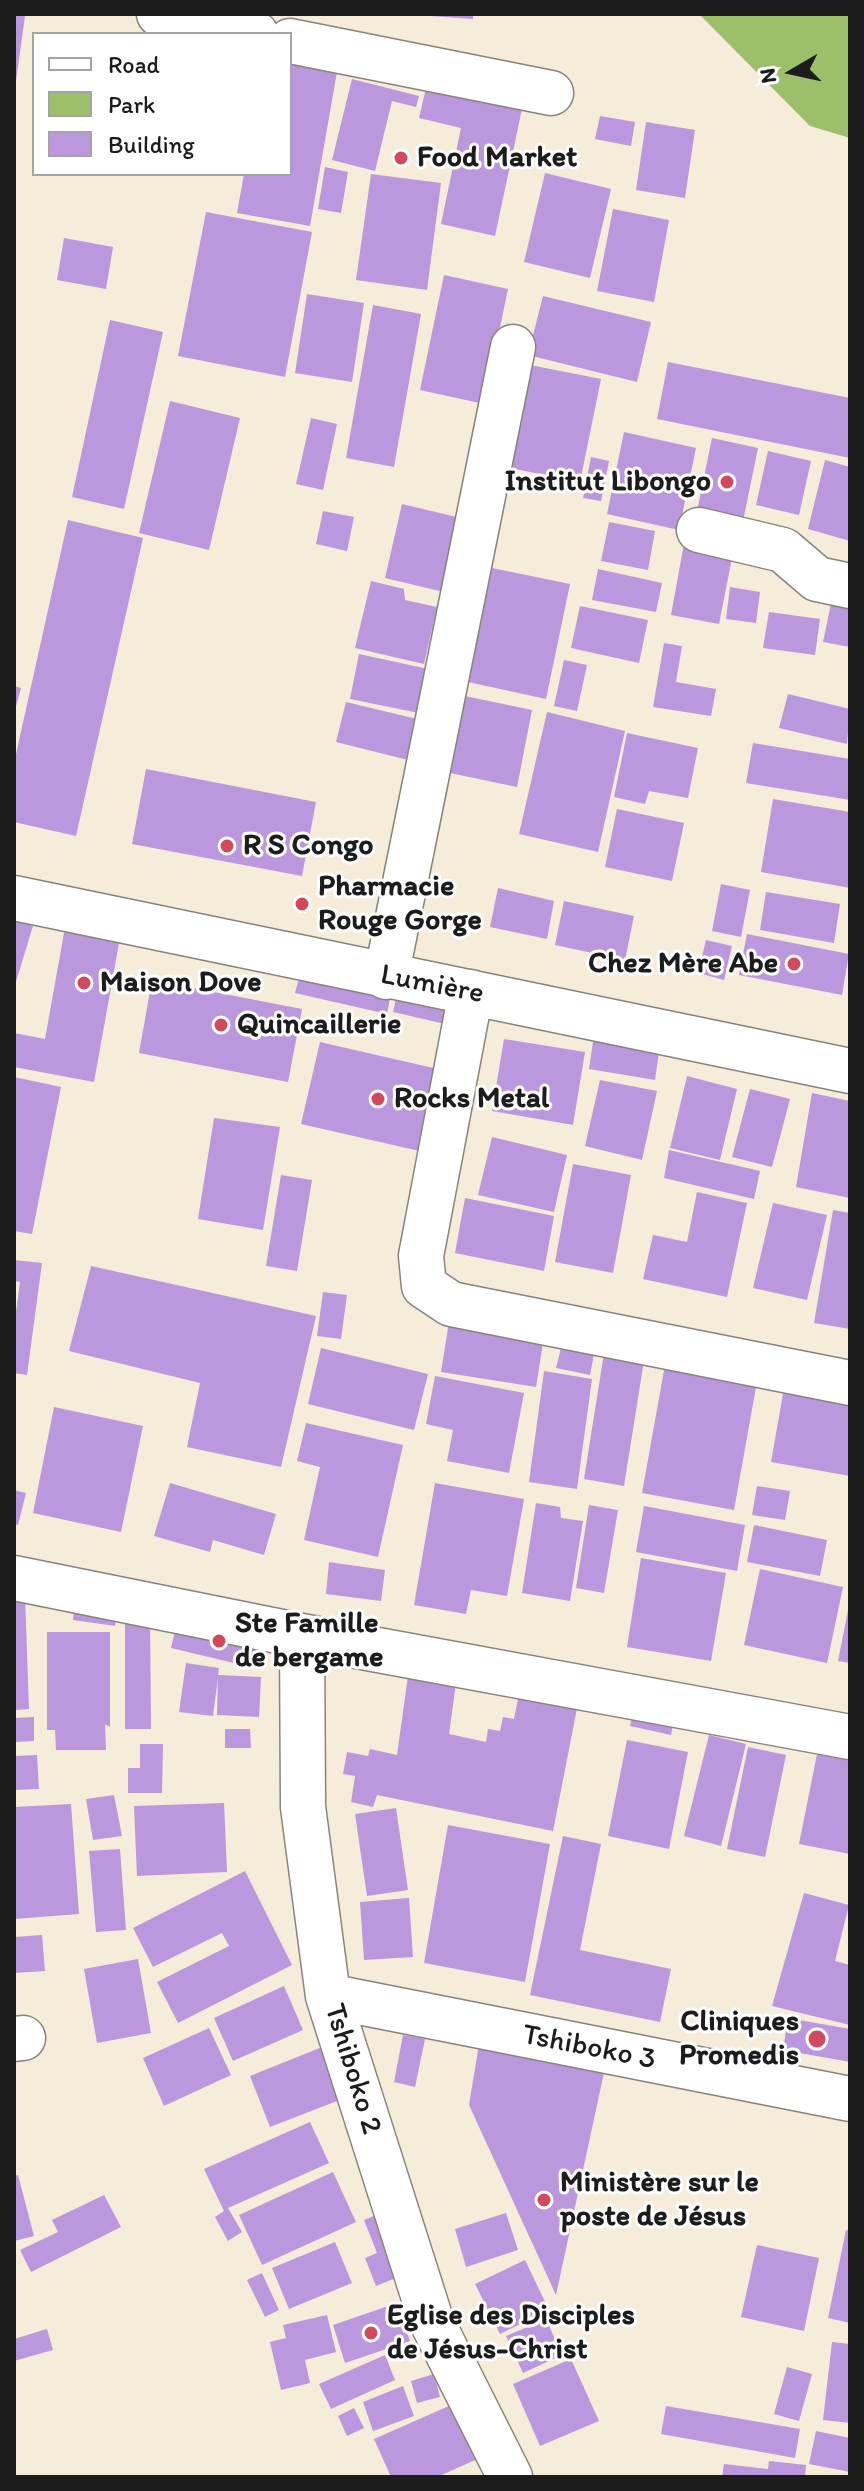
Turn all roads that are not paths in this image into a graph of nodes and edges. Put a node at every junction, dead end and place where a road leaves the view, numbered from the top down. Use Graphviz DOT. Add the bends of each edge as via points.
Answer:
graph roads {
  1 [pos="159,14"];
  2 [pos="246,32"];
  3 [pos="292,41"];
  4 [pos="551,93"];
  5 [pos="513,347"];
  6 [pos="699,530"];
  7 [pos="850,586"];
  8 [pos="14,898"];
  9 [pos="386,977"];
  10 [pos="471,992"];
  11 [pos="850,1071"];
  12 [pos="850,1383"];
  13 [pos="14,1578"];
  14 [pos="302,1636"];
  15 [pos="850,1737"];
  16 [pos="328,1996"];
  17 [pos="850,2099"];
  18 [pos="510,2477"];
  1 -- 2 [label="street"];
  3 -- 4 [label="street"];
  5 -- 9 [label="street"];
  6 -- 7 [label="street" via="783,550 817,579"];
  8 -- 9 [label="street, Lumière"];
  9 -- 10 [label="street, Lumière"];
  10 -- 11 [label="street, Lumière"];
  10 -- 12 [label="street" via="421,1256 424,1286 451,1304"];
  13 -- 14 [label="street"];
  14 -- 15 [label="street"];
  14 -- 16 [label="street, Tshiboko 2" via="303,1807"];
  16 -- 17 [label="street, Tshiboko 3"];
  16 -- 18 [label="street, Tshiboko 2" via="431,2320"];
}
